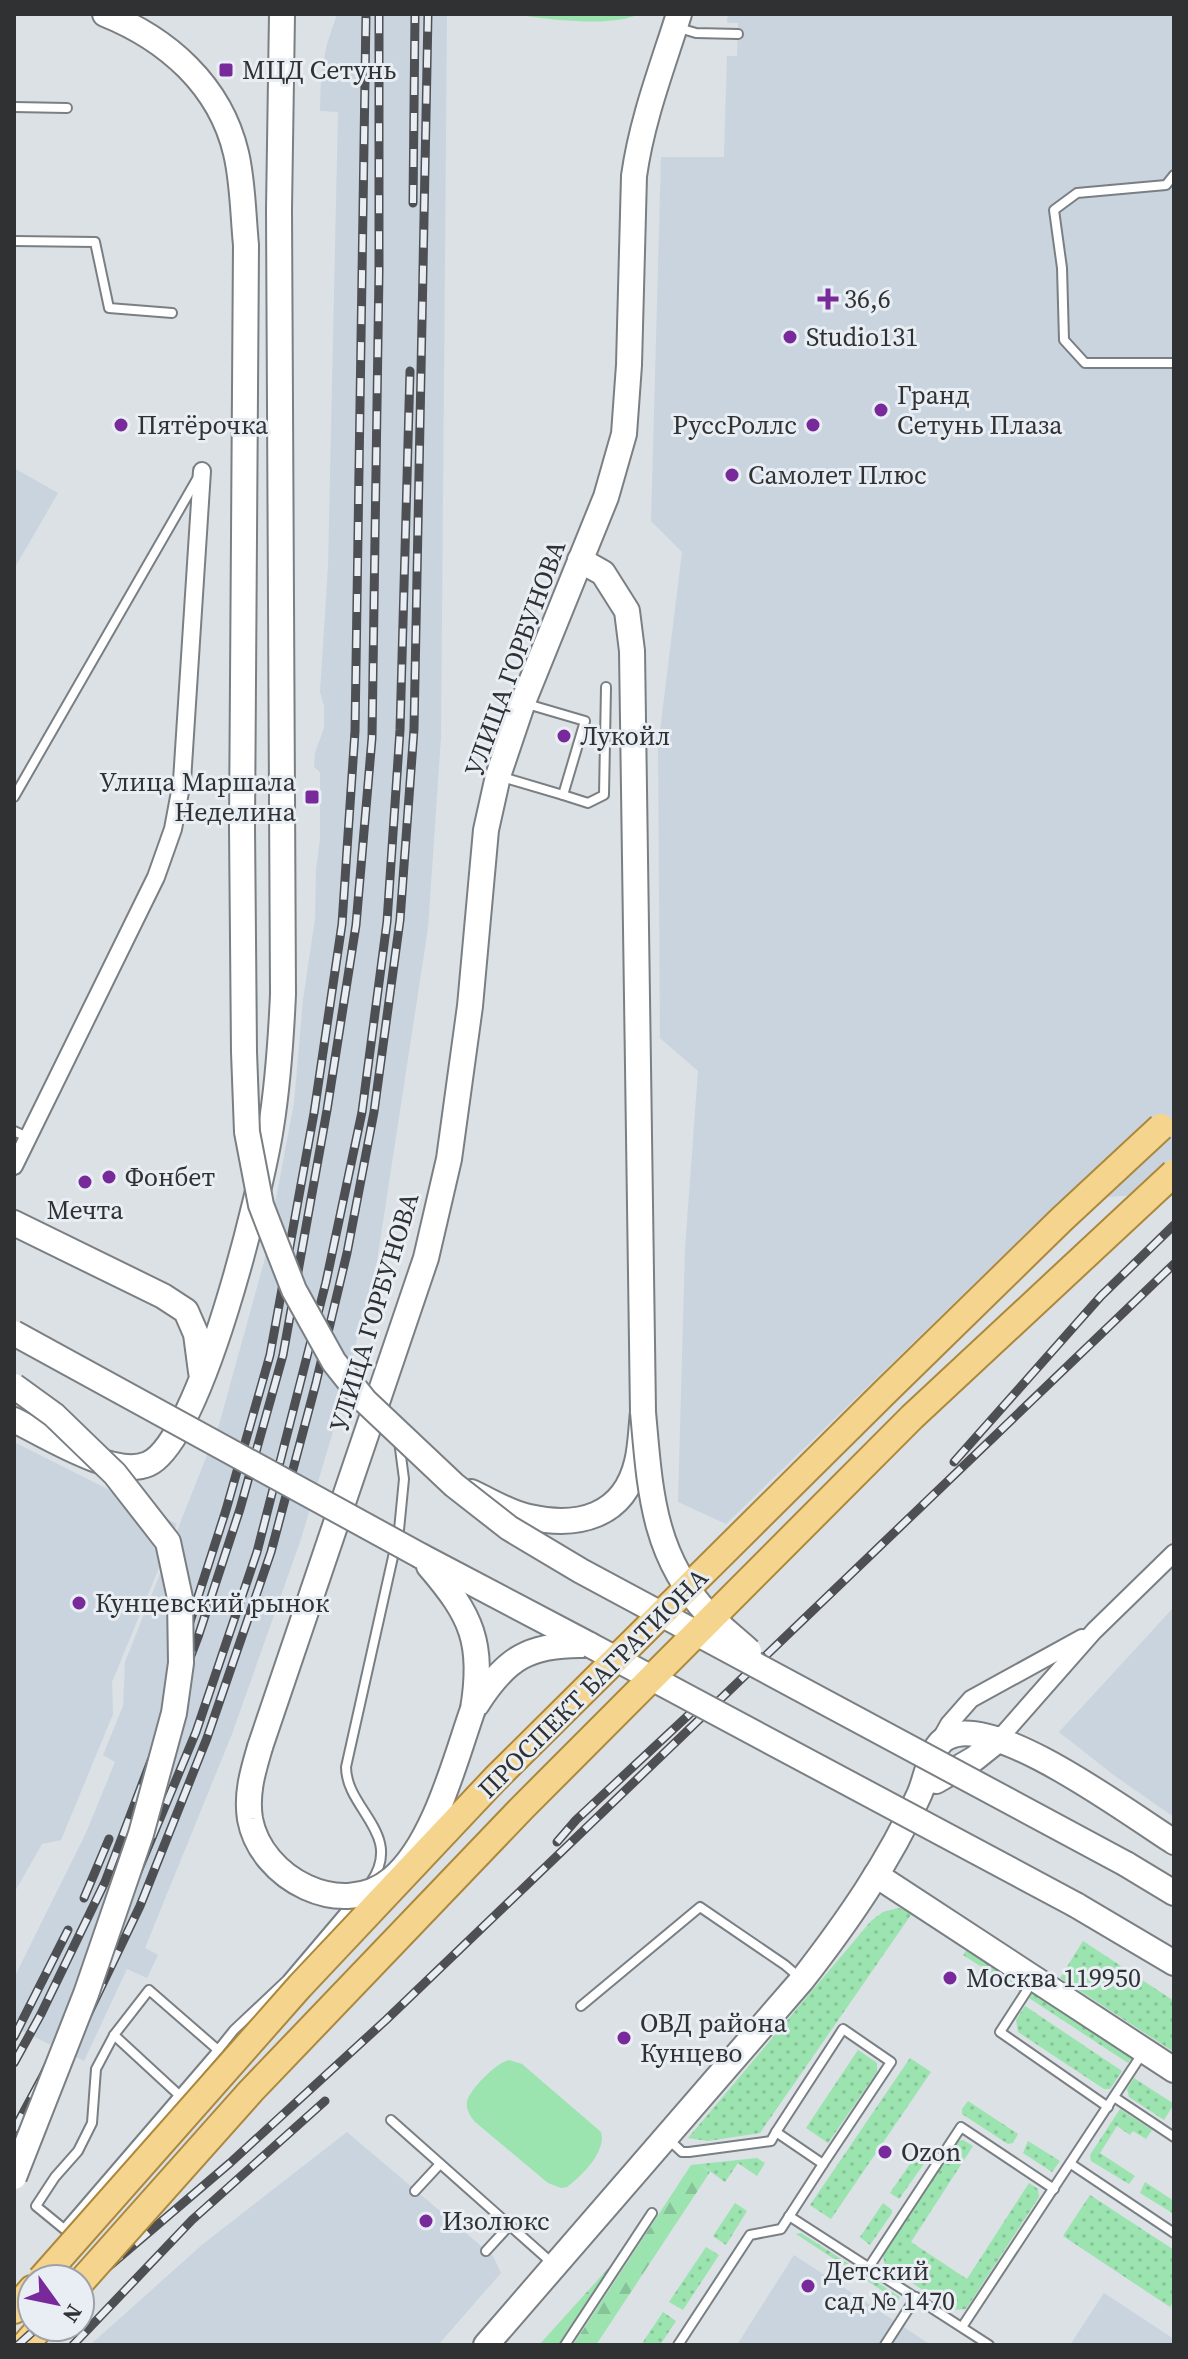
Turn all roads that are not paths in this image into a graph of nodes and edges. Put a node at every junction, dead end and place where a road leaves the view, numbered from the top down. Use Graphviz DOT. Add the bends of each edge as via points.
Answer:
graph roads {
  1 [pos="105,14"];
  2 [pos="260,14"];
  3 [pos="282,14"];
  4 [pos="677,20"];
  5 [pos="738,34"];
  6 [pos="281,59"];
  7 [pos="14,107"];
  8 [pos="67,108"];
  9 [pos="1174,175"];
  10 [pos="14,241"];
  11 [pos="172,313"];
  12 [pos="1174,363"];
  13 [pos="202,471"];
  14 [pos="580,560"];
  15 [pos="606,687"];
  16 [pos="523,702"];
  17 [pos="498,776"];
  18 [pos="563,795"];
  19 [pos="14,797"];
  20 [pos="1174,1115"];
  21 [pos="21,1134"];
  22 [pos="14,1166"];
  23 [pos="1174,1173"];
  24 [pos="14,1223"];
  25 [pos="232,1292"];
  26 [pos="163,1296"];
  27 [pos="14,1333"];
  28 [pos="14,1386"];
  29 [pos="199,1386"];
  30 [pos="378,1400"];
  31 [pos="643,1412"];
  32 [pos="14,1420"];
  33 [pos="454,1485"];
  34 [pos="1174,1553"];
  35 [pos="421,1556"];
  36 [pos="1094,1631"];
  37 [pos="590,1645"];
  38 [pos="813,1696"];
  39 [pos="473,1709"];
  40 [pos="999,1739"];
  41 [pos="939,1742"];
  42 [pos="919,1795"];
  43 [pos="1174,1842"];
  44 [pos="876,1875"];
  45 [pos="1174,1893"];
  46 [pos="1174,1963"];
  47 [pos="1034,1979"];
  48 [pos="802,1980"];
  49 [pos="581,2006"];
  50 [pos="114,2035"];
  51 [pos="218,2050"];
  52 [pos="1144,2051"];
  53 [pos="1174,2070"];
  54 [pos="179,2095"];
  55 [pos="1114,2097"];
  56 [pos="1108,2107"];
  57 [pos="391,2120"];
  58 [pos="776,2132"];
  59 [pos="666,2137"];
  60 [pos="1174,2137"];
  61 [pos="440,2164"];
  62 [pos="823,2164"];
  63 [pos="1071,2164"];
  64 [pos="14,2177"];
  65 [pos="1054,2189"];
  66 [pos="415,2191"];
  67 [pos="652,2213"];
  68 [pos="789,2216"];
  69 [pos="509,2226"];
  70 [pos="1174,2233"];
  71 [pos="486,2251"];
  72 [pos="55,2263"];
  73 [pos="96,2265"];
  74 [pos="555,2266"];
  75 [pos="869,2267"];
  76 [pos="916,2297"];
  77 [pos="962,2327"];
  78 [pos="486,2345"];
  79 [pos="565,2345"];
  80 [pos="678,2345"];
  81 [pos="885,2345"];
  82 [pos="989,2345"];
  1 -- 33 [label="street, bridge" via="165,46 204,84 237,154 246,245 244,1052 247,1132 261,1205 294,1290 334,1362 365,1401"];
  2 -- 6 [label="street" via="273,30"];
  3 -- 6 [label="street"];
  4 -- 5 [label="lane" via="696,33"];
  4 -- 14 [label="street, УЛИЦА ГОРБУНОВА" via="648,105 634,176 624,434"];
  6 -- 25 [label="street" via="283,994 271,1131"];
  7 -- 8 [label="lane"];
  9 -- 12 [label="lane" via="1166,185 1077,193 1054,210 1064,340 1085,363"];
  10 -- 11 [label="lane" via="95,242 109,308"];
  13 -- 19 [label="lane"];
  13 -- 21 [label="street" via="182,781 173,829 156,877"];
  14 -- 16 [label="street, УЛИЦА ГОРБУНОВА"];
  14 -- 31 [label="street" via="603,573 627,611 632,651"];
  15 -- 18 [label="lane" via="604,795 588,803"];
  16 -- 17 [label="street, УЛИЦА ГОРБУНОВА"];
  16 -- 18 [label="lane" via="585,721"];
  17 -- 18 [label="lane"];
  17 -- 30 [label="street, УЛИЦА ГОРБУНОВА" via="486,830 449,1159 426,1258"];
  20 -- 72 [label="main road, ПРОСПЕКТ БАГРАТИОНА, bridge" via="495,1779 268,2020"];
  21 -- 22 [label="street"];
  23 -- 73 [label="main road, ПРОСПЕКТ БАГРАТИОНА, bridge" via="912,1417 543,1787 251,2091"];
  24 -- 26 [label="street"];
  25 -- 26 [label="street" via="221,1306 204,1307"];
  25 -- 29 [label="street"];
  26 -- 29 [label="street" via="186,1311 196,1334 202,1365"];
  27 -- 35 [label="street, bridge"];
  28 -- 64 [label="street, bridge" via="54,1415 115,1474 168,1542 181,1611 174,1713 141,1834"];
  29 -- 32 [label="street" via="167,1448 150,1463 128,1469 106,1464"];
  30 -- 39 [label="street, УЛИЦА ГОРБУНОВА, bridge" via="249,1785 250,1821 267,1857 294,1883 332,1897 364,1894 391,1880 428,1831"];
  30 -- 51 [label="lane" via="396,1419 404,1479 399,1530 346,1780 377,1831 378,1865 373,1879 287,1980"];
  31 -- 33 [label="street, bridge" via="637,1463 627,1488 591,1519 527,1517"];
  31 -- 38 [label="street, bridge" via="652,1503 674,1568 706,1612 750,1652"];
  33 -- 38 [label="street, bridge" via="509,1528 581,1571"];
  34 -- 36 [label="street"];
  35 -- 37 [label="street"];
  35 -- 39 [label="street" via="468,1618 479,1675"];
  36 -- 40 [label="street"];
  36 -- 41 [label="street" via="971,1699"];
  37 -- 39 [label="street" via="555,1644 516,1659"];
  37 -- 46 [label="street, bridge" via="1076,1905"];
  38 -- 45 [label="street, bridge"];
  40 -- 41 [label="street" via="964,1732"];
  40 -- 42 [label="street"];
  40 -- 43 [label="street" via="1050,1763"];
  41 -- 42 [label="street"];
  42 -- 44 [label="street"];
  44 -- 47 [label="street"];
  44 -- 48 [label="street"];
  47 -- 52 [label="street"];
  47 -- 56 [label="lane" via="1000,2032"];
  48 -- 49 [label="lane" via="700,1907"];
  48 -- 59 [label="street"];
  50 -- 51 [label="lane" via="149,1990"];
  50 -- 54 [label="lane"];
  50 -- 54 [label="lane" via="96,2069 92,2123 78,2151 36,2206 64,2229"];
  51 -- 54 [label="lane"];
  52 -- 53 [label="street"];
  52 -- 55 [label="lane"];
  55 -- 56 [label="lane"];
  55 -- 60 [label="lane"];
  56 -- 63 [label="lane"];
  57 -- 61 [label="lane"];
  58 -- 59 [label="lane" via="771,2141 689,2152"];
  58 -- 62 [label="lane"];
  58 -- 62 [label="lane" via="843,2029 855,2037 891,2062"];
  59 -- 74 [label="street"];
  61 -- 66 [label="lane"];
  61 -- 69 [label="lane"];
  62 -- 68 [label="lane"];
  63 -- 65 [label="lane"];
  63 -- 70 [label="lane"];
  65 -- 75 [label="lane" via="961,2127"];
  65 -- 77 [label="lane"];
  67 -- 79 [label="lane"];
  68 -- 75 [label="lane"];
  68 -- 80 [label="lane" via="781,2229 750,2235"];
  69 -- 71 [label="lane"];
  69 -- 74 [label="lane"];
  74 -- 78 [label="street"];
  75 -- 76 [label="lane"];
  76 -- 77 [label="lane"];
  76 -- 81 [label="lane"];
  77 -- 82 [label="lane"];
}
